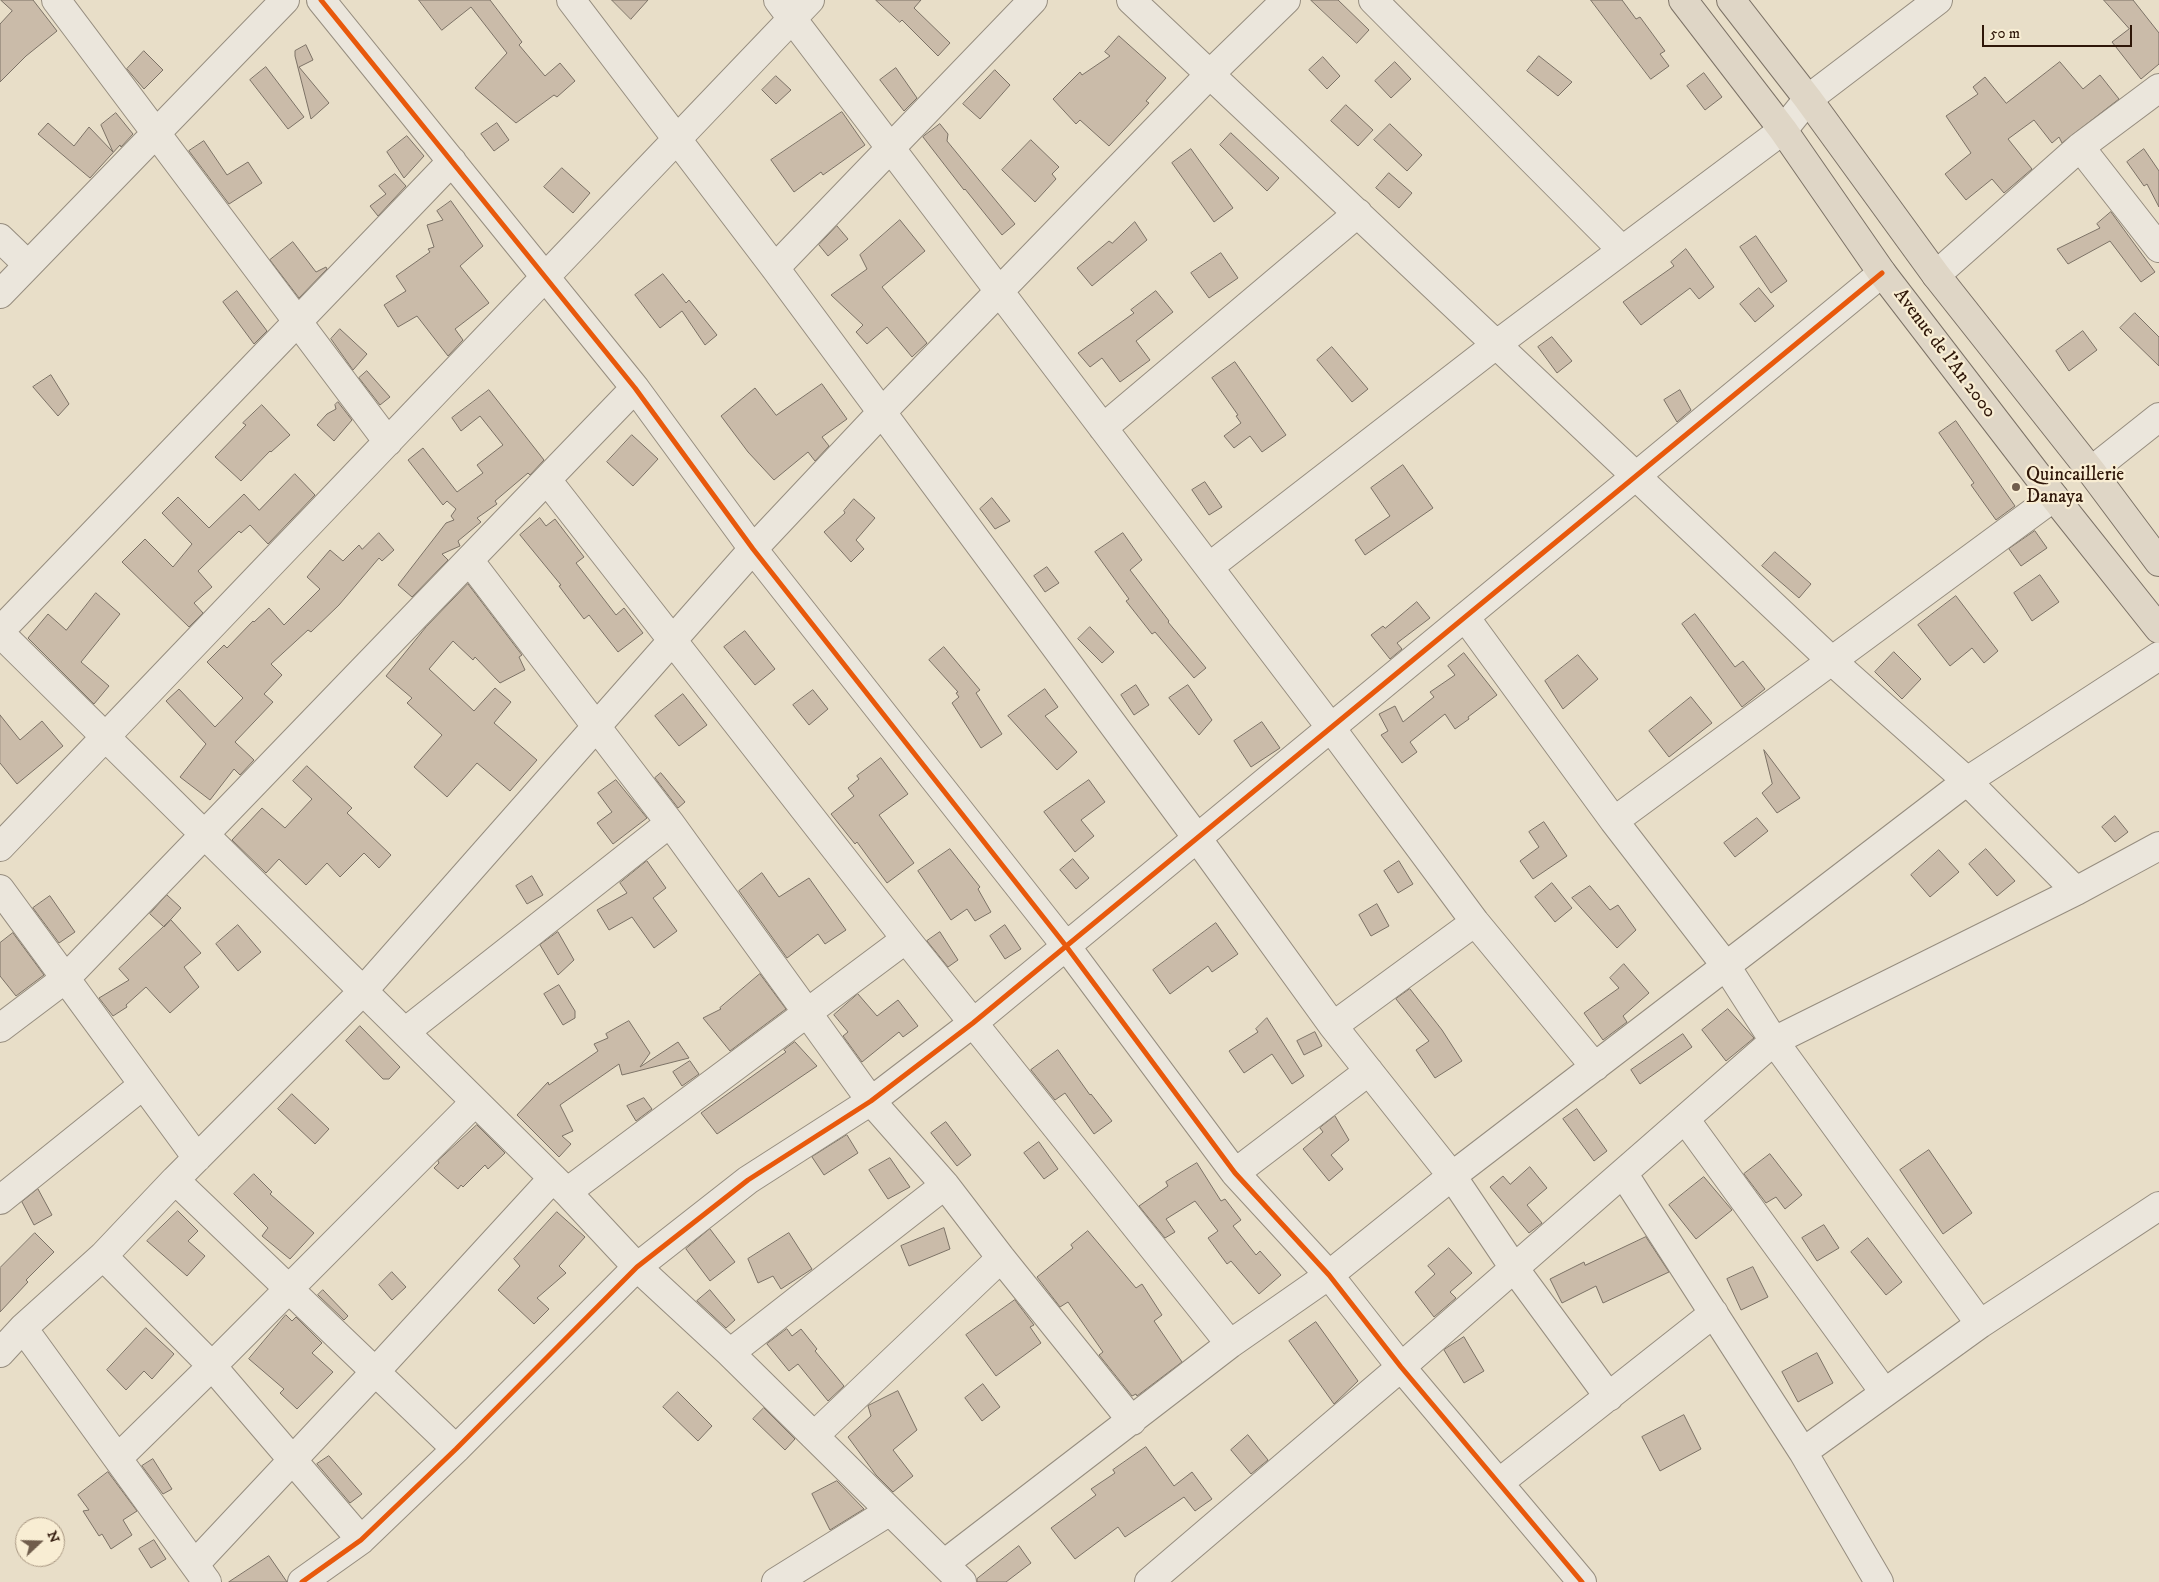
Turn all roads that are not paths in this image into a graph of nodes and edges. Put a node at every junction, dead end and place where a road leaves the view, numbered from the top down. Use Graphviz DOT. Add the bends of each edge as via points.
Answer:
graph roads {
  1 [pos="285,0"];
  2 [pos="321,0"];
  3 [pos="571,0"];
  4 [pos="1033,0"];
  5 [pos="1131,0"];
  6 [pos="1286,0"];
  7 [pos="1373,0"];
  8 [pos="1683,0"];
  9 [pos="1731,0"];
  10 [pos="1938,0"];
  11 [pos="69,6"];
  12 [pos="793,6"];
  13 [pos="1211,73"];
  14 [pos="2159,88"];
  15 [pos="1808,100"];
  16 [pos="1783,130"];
  17 [pos="156,132"];
  18 [pos="678,138"];
  19 [pos="2080,147"];
  20 [pos="891,148"];
  21 [pos="452,161"];
  22 [pos="1358,213"];
  23 [pos="0,238"];
  24 [pos="2159,248"];
  25 [pos="1621,249"];
  26 [pos="28,265"];
  27 [pos="775,268"];
  28 [pos="1882,273"];
  29 [pos="1936,275"];
  30 [pos="545,278"];
  31 [pos="999,291"];
  32 [pos="0,294"];
  33 [pos="298,322"];
  34 [pos="1496,344"];
  35 [pos="635,388"];
  36 [pos="881,413"];
  37 [pos="2159,417"];
  38 [pos="1104,428"];
  39 [pos="388,442"];
  40 [pos="2091,471"];
  41 [pos="1637,475"];
  42 [pos="547,480"];
  43 [pos="2054,497"];
  44 [pos="754,549"];
  45 [pos="469,560"];
  46 [pos="2159,562"];
  47 [pos="1209,567"];
  48 [pos="1465,617"];
  49 [pos="2159,629"];
  50 [pos="0,632"];
  51 [pos="672,640"];
  52 [pos="2159,656"];
  53 [pos="1832,661"];
  54 [pos="596,726"];
  55 [pos="1330,728"];
  56 [pos="105,737"];
  57 [pos="1967,781"];
  58 [pos="1614,821"];
  59 [pos="670,823"];
  60 [pos="204,835"];
  61 [pos="1197,838"];
  62 [pos="2159,846"];
  63 [pos="0,847"];
  64 [pos="0,889"];
  65 [pos="2076,891"];
  66 [pos="1475,922"];
  67 [pos="906,939"];
  68 [pos="1066,946"];
  69 [pos="1726,966"];
  70 [pos="65,979"];
  71 [pos="363,991"];
  72 [pos="808,1014"];
  73 [pos="973,1022"];
  74 [pos="1333,1026"];
  75 [pos="0,1028"];
  76 [pos="405,1032"];
  77 [pos="1774,1040"];
  78 [pos="1595,1067"];
  79 [pos="1369,1071"];
  80 [pos="143,1085"];
  81 [pos="871,1101"];
  82 [pos="475,1102"];
  83 [pos="1684,1119"];
  84 [pos="197,1158"];
  85 [pos="1235,1173"];
  86 [pos="1622,1173"];
  87 [pos="1452,1176"];
  88 [pos="175,1180"];
  89 [pos="560,1185"];
  90 [pos="945,1185"];
  91 [pos="0,1200"];
  92 [pos="2159,1206"];
  93 [pos="103,1256"];
  94 [pos="1001,1258"];
  95 [pos="637,1267"];
  96 [pos="1514,1268"];
  97 [pos="1329,1275"];
  98 [pos="289,1289"];
  99 [pos="1714,1314"];
  100 [pos="1980,1324"];
  101 [pos="23,1328"];
  102 [pos="1230,1344"];
  103 [pos="0,1353"];
  104 [pos="730,1353"];
  105 [pos="212,1366"];
  106 [pos="1401,1367"];
  107 [pos="375,1372"];
  108 [pos="1884,1392"];
  109 [pos="1609,1397"];
  110 [pos="1132,1421"];
  111 [pos="814,1436"];
  112 [pos="456,1449"];
  113 [pos="1803,1452"];
  114 [pos="118,1458"];
  115 [pos="293,1460"];
  116 [pos="1500,1482"];
  117 [pos="890,1511"];
  118 [pos="361,1540"];
  119 [pos="201,1573"];
  120 [pos="953,1573"];
  121 [pos="302,1582"];
  122 [pos="776,1582"];
  123 [pos="1149,1582"];
  124 [pos="1582,1582"];
  125 [pos="1879,1582"];
  1 -- 17 [label="street"];
  2 -- 21 [label="street"];
  3 -- 18 [label="street"];
  4 -- 20 [label="street"];
  5 -- 13 [label="street"];
  6 -- 13 [label="street"];
  7 -- 25 [label="street"];
  8 -- 16 [label="main road, Avenue de l'An 2000"];
  9 -- 15 [label="main road"];
  10 -- 15 [label="street"];
  11 -- 17 [label="street"];
  12 -- 18 [label="street"];
  12 -- 20 [label="street"];
  13 -- 22 [label="street"];
  13 -- 31 [label="street"];
  14 -- 19 [label="street"];
  15 -- 16 [label="street"];
  15 -- 29 [label="main road"];
  16 -- 25 [label="street"];
  16 -- 28 [label="main road, Avenue de l'An 2000"];
  17 -- 26 [label="street"];
  17 -- 33 [label="street"];
  18 -- 27 [label="street"];
  18 -- 30 [label="street"];
  19 -- 24 [label="street"];
  19 -- 29 [label="street"];
  20 -- 27 [label="street"];
  20 -- 31 [label="street"];
  21 -- 30 [label="street"];
  21 -- 33 [label="street"];
  22 -- 34 [label="street"];
  22 -- 38 [label="street"];
  23 -- 26 [label="street"];
  25 -- 34 [label="street"];
  26 -- 32 [label="street"];
  27 -- 36 [label="street"];
  28 -- 41 [label="street"];
  28 -- 43 [label="main road, Avenue de l'An 2000"];
  29 -- 40 [label="main road"];
  30 -- 35 [label="street"];
  30 -- 39 [label="street"];
  31 -- 36 [label="street"];
  31 -- 38 [label="street"];
  33 -- 39 [label="street"];
  33 -- 50 [label="street"];
  34 -- 41 [label="street"];
  34 -- 47 [label="street"];
  35 -- 42 [label="street"];
  35 -- 44 [label="street"];
  36 -- 44 [label="street"];
  36 -- 61 [label="street"];
  37 -- 40 [label="street"];
  38 -- 47 [label="street"];
  39 -- 56 [label="street"];
  40 -- 46 [label="main road"];
  41 -- 48 [label="street"];
  41 -- 53 [label="street"];
  42 -- 45 [label="street"];
  42 -- 51 [label="street"];
  43 -- 49 [label="main road, Avenue de l'An 2000"];
  43 -- 53 [label="street"];
  44 -- 51 [label="street"];
  44 -- 68 [label="street"];
  45 -- 54 [label="street"];
  45 -- 60 [label="street"];
  47 -- 55 [label="street"];
  48 -- 55 [label="street"];
  48 -- 58 [label="street"];
  50 -- 56 [label="street"];
  51 -- 54 [label="street"];
  51 -- 67 [label="street"];
  52 -- 57 [label="street"];
  53 -- 57 [label="street"];
  53 -- 58 [label="street"];
  54 -- 59 [label="street"];
  54 -- 71 [label="street"];
  55 -- 61 [label="street"];
  55 -- 66 [label="street"];
  56 -- 60 [label="street"];
  56 -- 63 [label="street"];
  57 -- 65 [label="street"];
  57 -- 69 [label="street"];
  58 -- 69 [label="street"];
  59 -- 72 [label="street"];
  59 -- 76 [label="street"];
  60 -- 70 [label="street"];
  60 -- 71 [label="street"];
  61 -- 68 [label="street"];
  61 -- 74 [label="street"];
  62 -- 65 [label="street"];
  64 -- 70 [label="street"];
  65 -- 77 [label="street"];
  66 -- 74 [label="street"];
  66 -- 78 [label="street"];
  67 -- 72 [label="street"];
  67 -- 73 [label="street"];
  68 -- 73 [label="street"];
  68 -- 85 [label="street"];
  69 -- 77 [label="street"];
  69 -- 78 [label="street"];
  70 -- 75 [label="street"];
  70 -- 80 [label="street"];
  71 -- 76 [label="street"];
  71 -- 84 [label="street"];
  72 -- 81 [label="street"];
  72 -- 89 [label="street"];
  73 -- 81 [label="street"];
  73 -- 102 [label="street"];
  74 -- 79 [label="street"];
  76 -- 82 [label="street"];
  77 -- 83 [label="street"];
  77 -- 100 [label="street"];
  78 -- 87 [label="street"];
  79 -- 85 [label="street"];
  79 -- 87 [label="street"];
  80 -- 84 [label="street"];
  80 -- 91 [label="street"];
  81 -- 90 [label="street"];
  81 -- 95 [label="street" via="748,1180"];
  82 -- 89 [label="street"];
  82 -- 98 [label="street"];
  83 -- 86 [label="street"];
  83 -- 108 [label="street"];
  84 -- 88 [label="street"];
  85 -- 97 [label="street"];
  86 -- 96 [label="street"];
  86 -- 99 [label="street"];
  87 -- 96 [label="street"];
  87 -- 97 [label="street"];
  88 -- 93 [label="street"];
  88 -- 98 [label="street"];
  89 -- 95 [label="street"];
  89 -- 107 [label="street"];
  90 -- 94 [label="street"];
  90 -- 104 [label="street"];
  92 -- 100 [label="street"];
  93 -- 101 [label="street"];
  93 -- 105 [label="street"];
  94 -- 110 [label="street"];
  94 -- 111 [label="street"];
  95 -- 104 [label="street"];
  95 -- 112 [label="street"];
  96 -- 106 [label="street"];
  96 -- 109 [label="street"];
  97 -- 102 [label="street"];
  97 -- 106 [label="street"];
  98 -- 105 [label="street"];
  98 -- 107 [label="street"];
  99 -- 109 [label="street"];
  99 -- 113 [label="street"];
  100 -- 108 [label="street"];
  101 -- 103 [label="street"];
  101 -- 114 [label="street"];
  102 -- 110 [label="street"];
  104 -- 111 [label="street"];
  105 -- 114 [label="street"];
  105 -- 115 [label="street"];
  106 -- 116 [label="street"];
  106 -- 123 [label="street"];
  107 -- 112 [label="street"];
  107 -- 115 [label="street"];
  108 -- 113 [label="street"];
  109 -- 116 [label="street"];
  110 -- 120 [label="street"];
  111 -- 117 [label="street"];
  112 -- 118 [label="street"];
  113 -- 125 [label="street"];
  114 -- 119 [label="street"];
  115 -- 118 [label="street"];
  115 -- 119 [label="street"];
  116 -- 124 [label="street"];
  117 -- 120 [label="street"];
  117 -- 122 [label="street"];
  118 -- 121 [label="street"];
}
